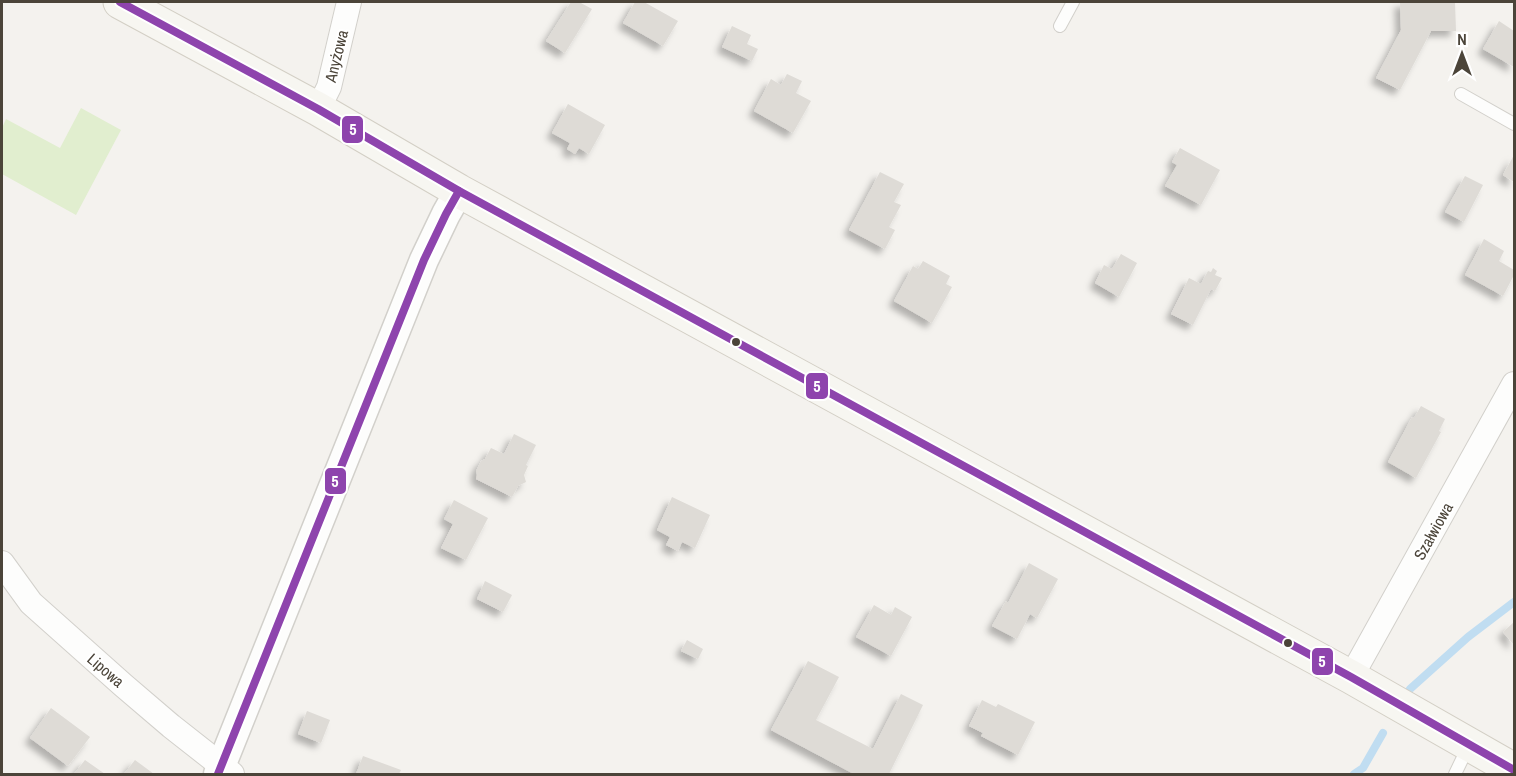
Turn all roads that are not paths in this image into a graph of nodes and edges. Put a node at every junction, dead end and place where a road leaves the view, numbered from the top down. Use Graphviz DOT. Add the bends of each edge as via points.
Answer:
graph roads {
  1 [pos="120,2"];
  2 [pos="349,2"];
  3 [pos="1072,2"];
  4 [pos="1060,26"];
  5 [pos="1461,94"];
  6 [pos="318,109"];
  7 [pos="1515,124"];
  8 [pos="459,192"];
  9 [pos="1515,384"];
  10 [pos="2,563"];
  11 [pos="1351,677"];
  12 [pos="1470,744"];
  13 [pos="1515,770"];
  14 [pos="224,772"];
  15 [pos="1455,774"];
  1 -- 6 [label="main road"];
  2 -- 6 [label="street, Anyżowa" via="329,87"];
  3 -- 4 [label="lane"];
  5 -- 7 [label="lane"];
  6 -- 8 [label="main road"];
  8 -- 11 [label="main road"];
  8 -- 14 [label="street" via="424,260"];
  9 -- 11 [label="street, Szałwiowa"];
  10 -- 14 [label="street, Lipowa" via="31,603"];
  11 -- 12 [label="main road"];
  12 -- 13 [label="main road"];
  12 -- 15 [label="lane"];
}
